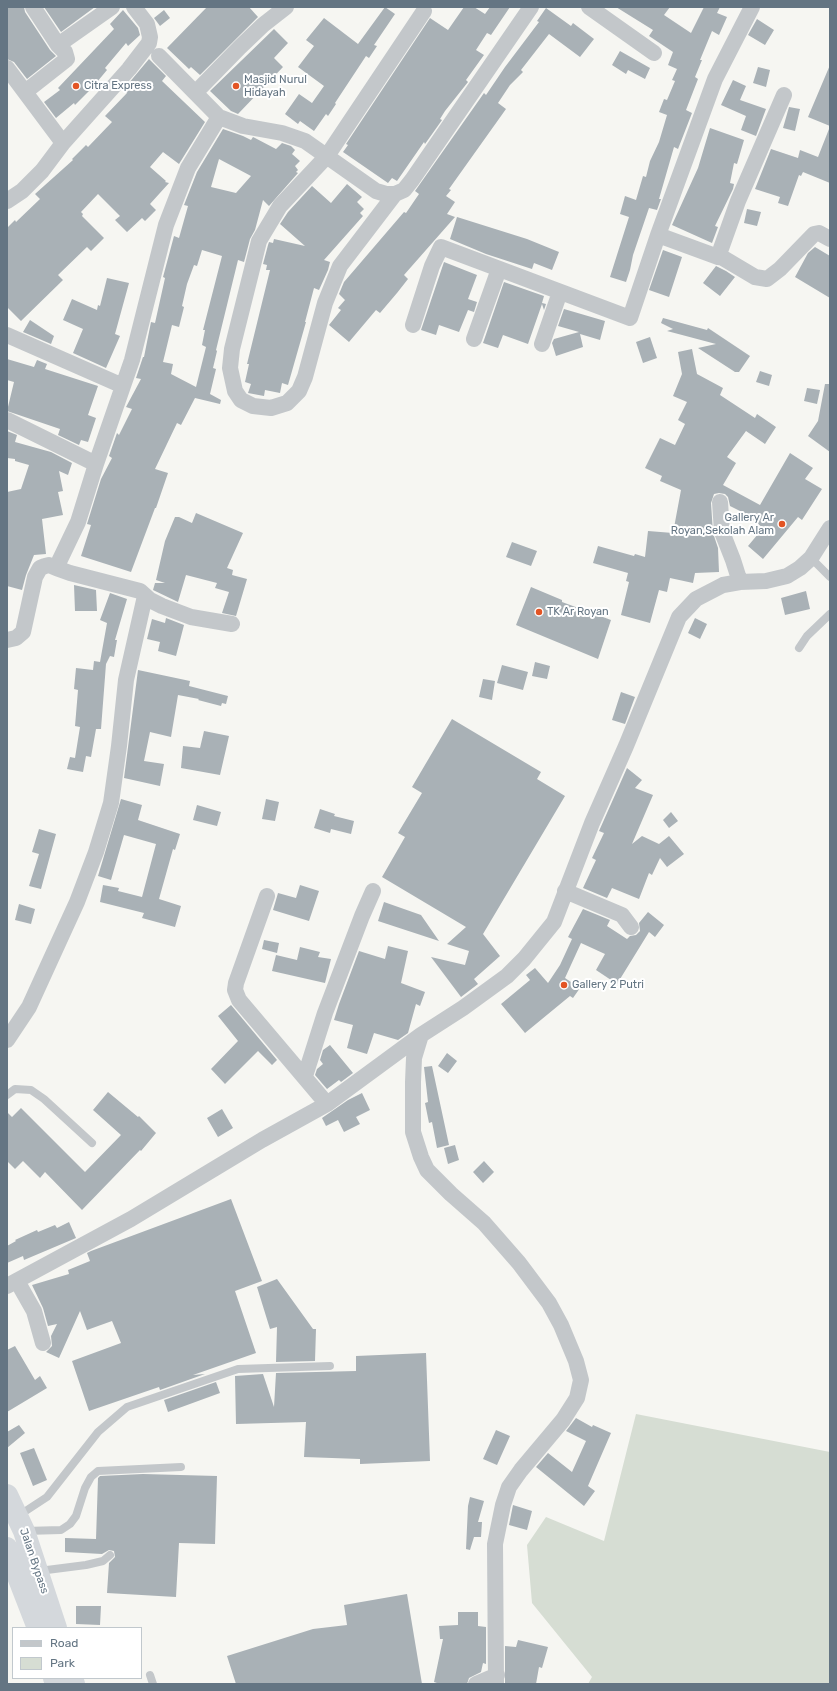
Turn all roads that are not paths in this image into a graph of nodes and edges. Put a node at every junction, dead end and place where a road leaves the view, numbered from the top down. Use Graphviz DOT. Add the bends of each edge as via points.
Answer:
graph roads {
  1 [pos="33,7"];
  2 [pos="112,7"];
  3 [pos="134,7"];
  4 [pos="286,7"];
  5 [pos="531,7"];
  6 [pos="589,7"];
  7 [pos="752,7"];
  8 [pos="424,11"];
  9 [pos="58,45"];
  10 [pos="154,50"];
  11 [pos="654,53"];
  12 [pos="7,68"];
  13 [pos="17,88"];
  14 [pos="196,92"];
  15 [pos="784,95"];
  16 [pos="219,117"];
  17 [pos="63,143"];
  18 [pos="327,156"];
  19 [pos="395,194"];
  20 [pos="7,201"];
  21 [pos="658,235"];
  22 [pos="830,239"];
  23 [pos="718,256"];
  24 [pos="499,269"];
  25 [pos="560,292"];
  26 [pos="413,325"];
  27 [pos="7,335"];
  28 [pos="474,339"];
  29 [pos="542,344"];
  30 [pos="123,386"];
  31 [pos="7,420"];
  32 [pos="96,464"];
  33 [pos="720,502"];
  34 [pos="830,528"];
  35 [pos="810,558"];
  36 [pos="56,568"];
  37 [pos="830,577"];
  38 [pos="740,582"];
  39 [pos="145,596"];
  40 [pos="830,614"];
  41 [pos="232,624"];
  42 [pos="7,640"];
  43 [pos="799,648"];
  44 [pos="374,891"];
  45 [pos="565,891"];
  46 [pos="267,896"];
  47 [pos="631,927"];
  48 [pos="421,1035"];
  49 [pos="7,1040"];
  50 [pos="305,1076"];
  51 [pos="7,1095"];
  52 [pos="327,1104"];
  53 [pos="92,1143"];
  54 [pos="12,1284"];
  55 [pos="43,1343"];
  56 [pos="330,1366"];
  57 [pos="181,1467"];
  58 [pos="7,1495"];
  59 [pos="21,1524"];
  60 [pos="7,1548"];
  61 [pos="110,1555"];
  62 [pos="38,1571"];
  63 [pos="38,1627"];
  64 [pos="56,1627"];
  65 [pos="150,1675"];
  66 [pos="497,1680"];
  67 [pos="153,1684"];
  68 [pos="476,1684"];
  1 -- 9 [label="street"];
  2 -- 9 [label="street"];
  3 -- 10 [label="street" via="147,24"];
  4 -- 14 [label="street" via="254,34"];
  5 -- 19 [label="street" via="412,180 404,190"];
  6 -- 11 [label="street"];
  7 -- 21 [label="street" via="715,79"];
  8 -- 18 [label="street"];
  9 -- 13 [label="street" via="65,52 67,59"];
  10 -- 14 [label="street"];
  10 -- 17 [label="street" via="129,69"];
  12 -- 13 [label="street"];
  13 -- 17 [label="street"];
  14 -- 16 [label="street"];
  15 -- 23 [label="street" via="738,201"];
  16 -- 18 [label="street" via="244,126 294,136"];
  16 -- 30 [label="street" via="188,168 166,225"];
  17 -- 20 [label="street" via="42,171 22,191"];
  18 -- 19 [label="street" via="376,191"];
  18 -- 19 [label="street" via="280,206 259,241 232,349 230,368 235,392 241,400 253,406 270,408 287,403 299,391 325,303 340,266"];
  21 -- 23 [label="street"];
  21 -- 25 [label="street" via="630,318"];
  22 -- 23 [label="street" via="819,233 814,234 780,269 767,278 755,277"];
  24 -- 25 [label="street"];
  24 -- 26 [label="street" via="441,247 432,266"];
  24 -- 28 [label="street"];
  25 -- 29 [label="street"];
  27 -- 30 [label="street"];
  30 -- 32 [label="street"];
  31 -- 32 [label="street"];
  32 -- 36 [label="street" via="78,522"];
  33 -- 38 [label="street" via="722,532"];
  34 -- 35 [label="street"];
  35 -- 37 [label="lane"];
  35 -- 38 [label="street" via="786,576"];
  36 -- 39 [label="street" via="140,591"];
  36 -- 42 [label="street" via="49,565 40,568 35,577 23,632 16,638"];
  38 -- 45 [label="street" via="709,591 696,599 679,616"];
  39 -- 41 [label="street" via="162,606 191,617"];
  39 -- 49 [label="street" via="126,680 110,803 96,852 77,902 29,1007"];
  40 -- 43 [label="lane" via="807,636"];
  44 -- 50 [label="street" via="334,990"];
  45 -- 47 [label="street" via="622,915"];
  45 -- 48 [label="street" via="554,922 507,976"];
  46 -- 50 [label="street" via="235,990 239,1000"];
  48 -- 52 [label="street"];
  48 -- 66 [label="street" via="414,1058 413,1132 421,1157 428,1170 484,1223 519,1263 549,1304 561,1325 581,1380 577,1398 567,1415 521,1470 509,1487 503,1505 495,1544"];
  50 -- 52 [label="street"];
  51 -- 53 [label="lane" via="15,1089 31,1090"];
  52 -- 54 [label="street" via="262,1140 132,1219"];
  54 -- 55 [label="street" via="34,1311"];
  56 -- 59 [label="lane" via="238,1369 127,1407 98,1432 47,1497"];
  57 -- 59 [label="lane" via="98,1471 85,1488 76,1516 70,1524 61,1530"];
  58 -- 59 [label="highway, Jalan Bypass"];
  59 -- 62 [label="highway, Jalan Bypass"];
  60 -- 63 [label="highway, Jalan Bypass"];
  61 -- 62 [label="lane" via="103,1561 92,1564"];
  62 -- 64 [label="highway, Jalan Bypass"];
  65 -- 67 [label="lane"];
  66 -- 68 [label="street"];
}
